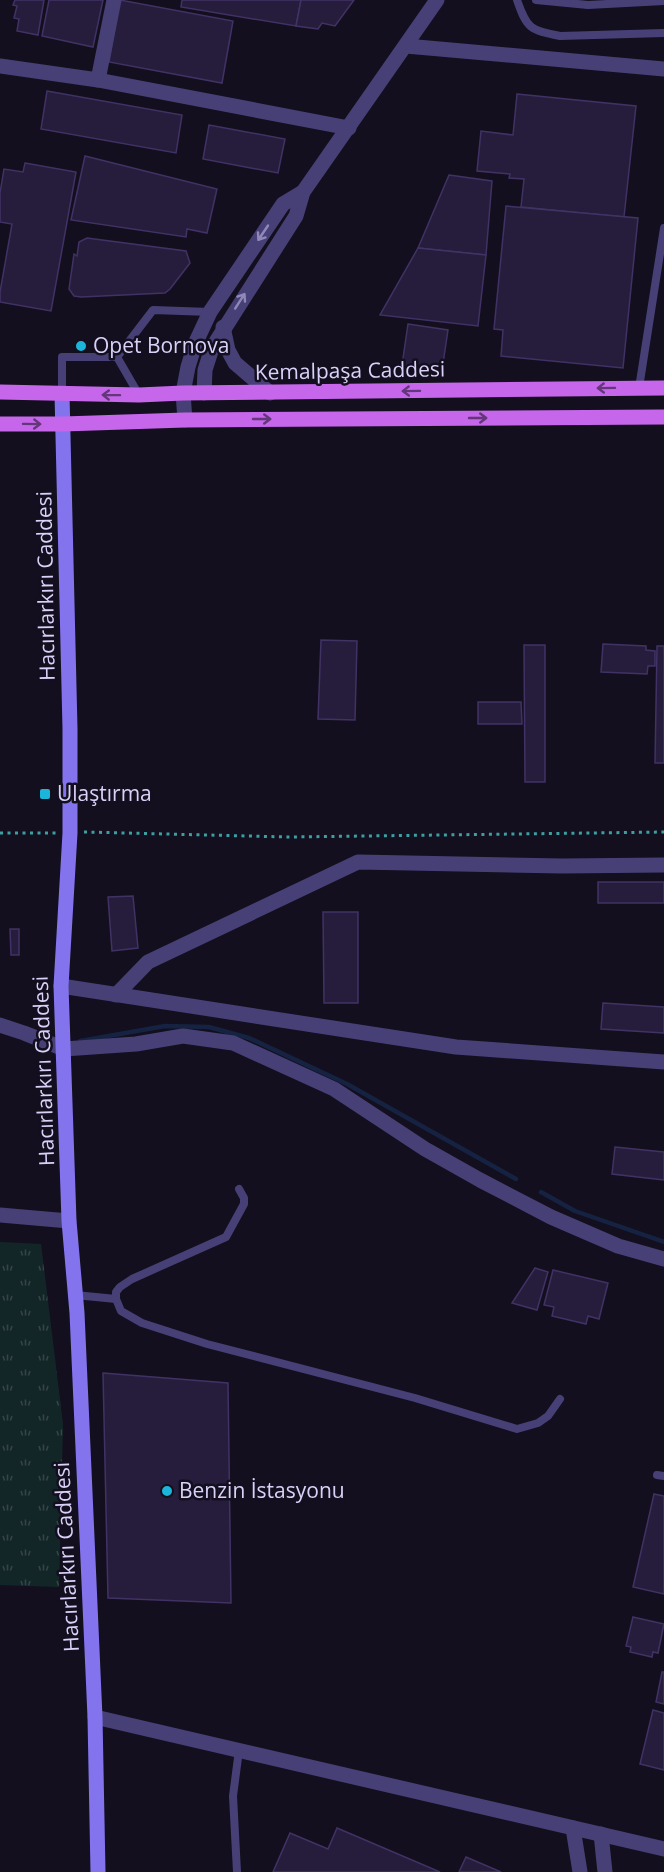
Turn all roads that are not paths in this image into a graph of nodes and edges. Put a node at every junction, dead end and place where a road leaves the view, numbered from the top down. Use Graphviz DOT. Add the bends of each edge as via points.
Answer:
graph roads {
  1 [pos="114,0"];
  2 [pos="437,0"];
  3 [pos="517,0"];
  4 [pos="536,0"];
  5 [pos="664,1"];
  6 [pos="588,2"];
  7 [pos="664,33"];
  8 [pos="406,46"];
  9 [pos="0,66"];
  10 [pos="664,69"];
  11 [pos="98,80"];
  12 [pos="349,128"];
  13 [pos="303,192"];
  14 [pos="664,228"];
  15 [pos="210,312"];
  16 [pos="223,327"];
  17 [pos="117,357"];
  18 [pos="639,388"];
  19 [pos="664,388"];
  20 [pos="0,392"];
  21 [pos="183,393"];
  22 [pos="204,393"];
  23 [pos="270,393"];
  24 [pos="62,394"];
  25 [pos="139,395"];
  26 [pos="664,417"];
  27 [pos="185,420"];
  28 [pos="204,420"];
  29 [pos="0,424"];
  30 [pos="63,424"];
  31 [pos="664,865"];
  32 [pos="61,986"];
  33 [pos="116,995"];
  34 [pos="0,1025"];
  35 [pos="64,1049"];
  36 [pos="664,1062"];
  37 [pos="239,1188"];
  38 [pos="0,1215"];
  39 [pos="69,1221"];
  40 [pos="664,1259"];
  41 [pos="75,1295"];
  42 [pos="116,1299"];
  43 [pos="560,1398"];
  44 [pos="95,1717"];
  45 [pos="239,1750"];
  46 [pos="573,1828"];
  47 [pos="601,1834"];
  48 [pos="664,1849"];
  49 [pos="98,1872"];
  50 [pos="237,1872"];
  51 [pos="580,1872"];
  52 [pos="605,1872"];
  1 -- 11 [label="street"];
  2 -- 8 [label="street"];
  3 -- 7 [label="lane" via="524,20 543,33"];
  4 -- 6 [label="lane"];
  5 -- 6 [label="lane"];
  8 -- 10 [label="street"];
  8 -- 12 [label="street"];
  9 -- 11 [label="street"];
  11 -- 12 [label="street"];
  12 -- 13 [label="street"];
  13 -- 15 [label="street, one-way" via="283,204"];
  16 -- 13 [label="street, one-way" via="296,216"];
  14 -- 18 [label="lane"];
  15 -- 17 [label="lane" via="153,310"];
  15 -- 21 [label="street" via="195,344"];
  16 -- 22 [label="street" via="208,358"];
  16 -- 23 [label="street" via="228,350 236,363"];
  17 -- 24 [label="lane" via="62,357"];
  17 -- 25 [label="lane"];
  18 -- 19 [label="main road, Kemalpaşa Caddesi"];
  18 -- 23 [label="main road, Kemalpaşa Caddesi, one-way"];
  20 -- 24 [label="main road, Kemalpaşa Caddesi"];
  21 -- 22 [label="main road, Kemalpaşa Caddesi"];
  21 -- 25 [label="main road, Kemalpaşa Caddesi"];
  21 -- 27 [label="street"];
  22 -- 23 [label="main road, Kemalpaşa Caddesi"];
  22 -- 28 [label="main road"];
  25 -- 24 [label="main road, Kemalpaşa Caddesi, one-way"];
  24 -- 30 [label="street, Hacırlarkırı Caddesi"];
  28 -- 26 [label="main road, one-way"];
  27 -- 28 [label="main road"];
  27 -- 30 [label="main road"];
  29 -- 30 [label="main road, one-way"];
  30 -- 32 [label="street, Hacırlarkırı Caddesi" via="70,833"];
  31 -- 33 [label="street" via="358,862 148,962"];
  32 -- 33 [label="street"];
  32 -- 35 [label="street, Hacırlarkırı Caddesi"];
  33 -- 36 [label="street" via="456,1047"];
  34 -- 35 [label="street"];
  35 -- 39 [label="street, Hacırlarkırı Caddesi"];
  35 -- 40 [label="street" via="183,1036 233,1043 334,1089 425,1149 551,1217"];
  37 -- 42 [label="lane" via="244,1204 225,1238 132,1279 120,1287"];
  38 -- 39 [label="street"];
  39 -- 41 [label="street, Hacırlarkırı Caddesi"];
  41 -- 42 [label="lane"];
  41 -- 44 [label="street, Hacırlarkırı Caddesi"];
  42 -- 43 [label="lane" via="121,1311 142,1323 517,1429 548,1416"];
  44 -- 45 [label="street"];
  44 -- 49 [label="street, Hacırlarkırı Caddesi"];
  45 -- 46 [label="street"];
  45 -- 50 [label="lane" via="232,1796"];
  46 -- 47 [label="street"];
  46 -- 51 [label="street"];
  47 -- 48 [label="street"];
  47 -- 52 [label="street"];
}
